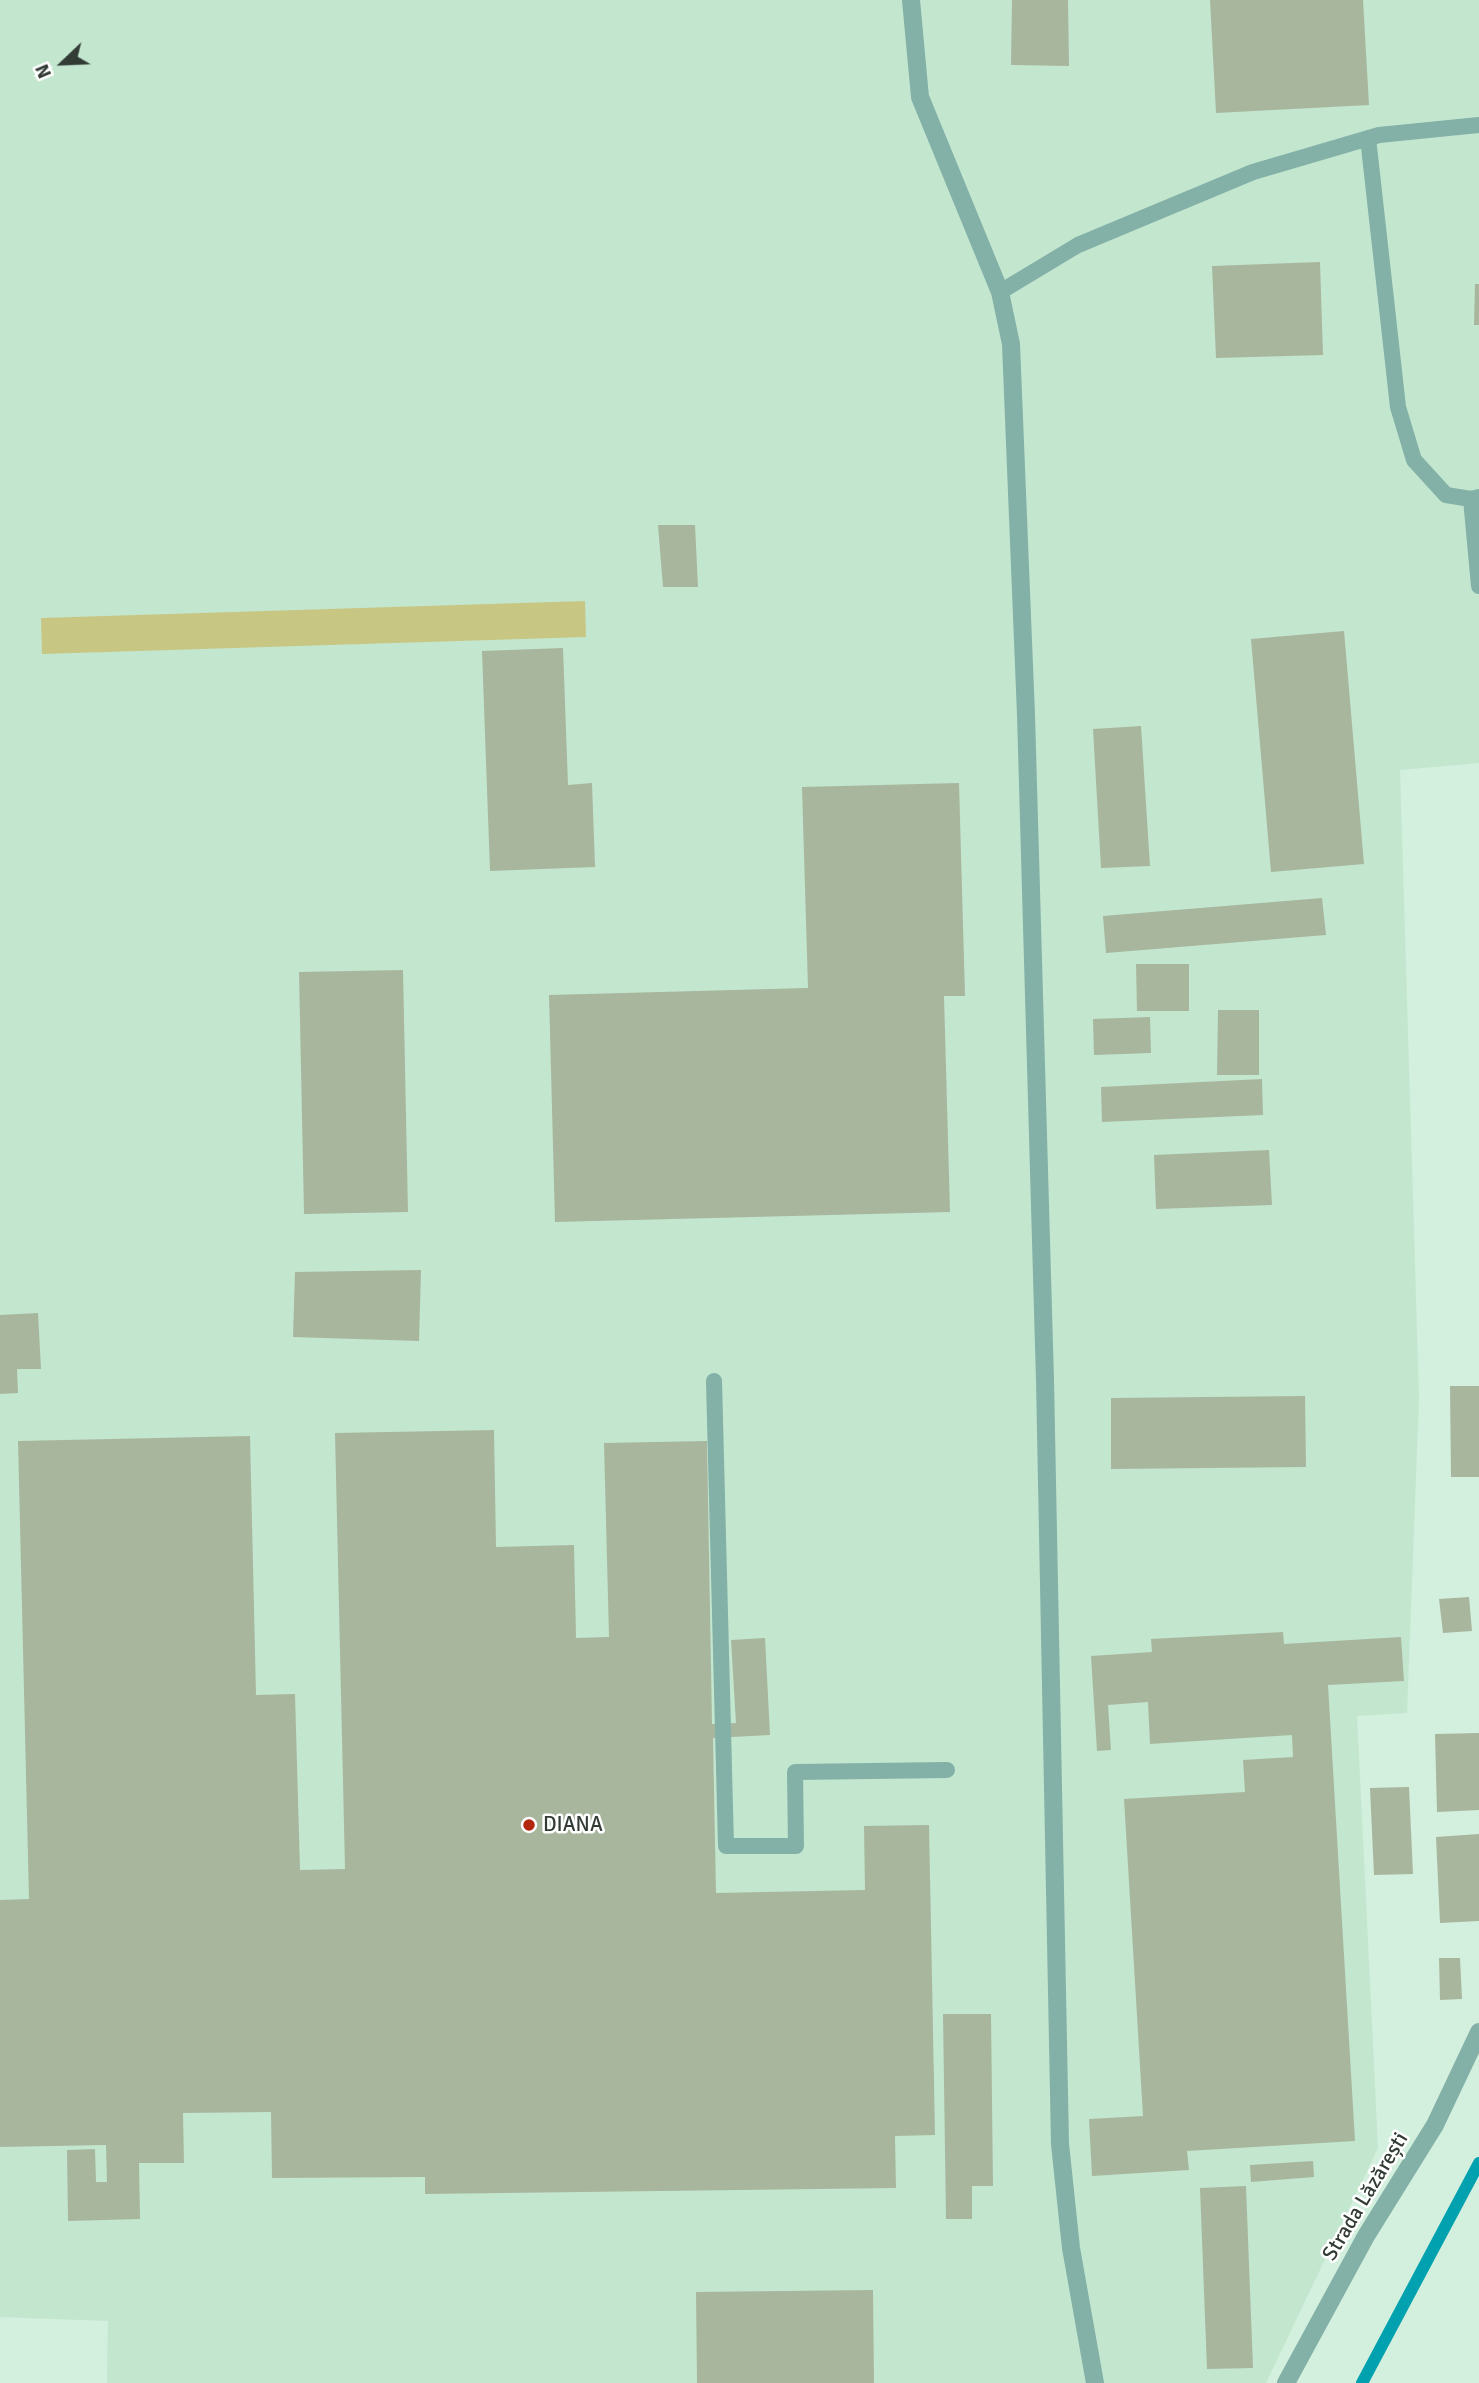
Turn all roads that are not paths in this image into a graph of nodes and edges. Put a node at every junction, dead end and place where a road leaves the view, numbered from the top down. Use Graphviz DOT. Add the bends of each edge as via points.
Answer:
graph roads {
  1 [pos="911,0"];
  2 [pos="1479,125"];
  3 [pos="1368,138"];
  4 [pos="1000,292"];
  5 [pos="1475,498"];
  6 [pos="1478,559"];
  7 [pos="1479,586"];
  8 [pos="714,1381"];
  9 [pos="947,1770"];
  10 [pos="1479,2032"];
  11 [pos="1096,2383"];
  12 [pos="1286,2383"];
  1 -- 4 [label="street" via="920,97"];
  2 -- 3 [label="lane"];
  3 -- 4 [label="lane" via="1253,172 1164,207 1078,245"];
  3 -- 5 [label="lane" via="1398,407 1414,460 1446,495"];
  4 -- 11 [label="street" via="1011,344 1027,729 1060,2144 1071,2248"];
  5 -- 6 [label="lane"];
  6 -- 7 [label="lane"];
  8 -- 9 [label="lane" via="726,1846 796,1846 795,1772"];
  10 -- 12 [label="street, Strada Lăzărești" via="1435,2125 1366,2236"];
}
